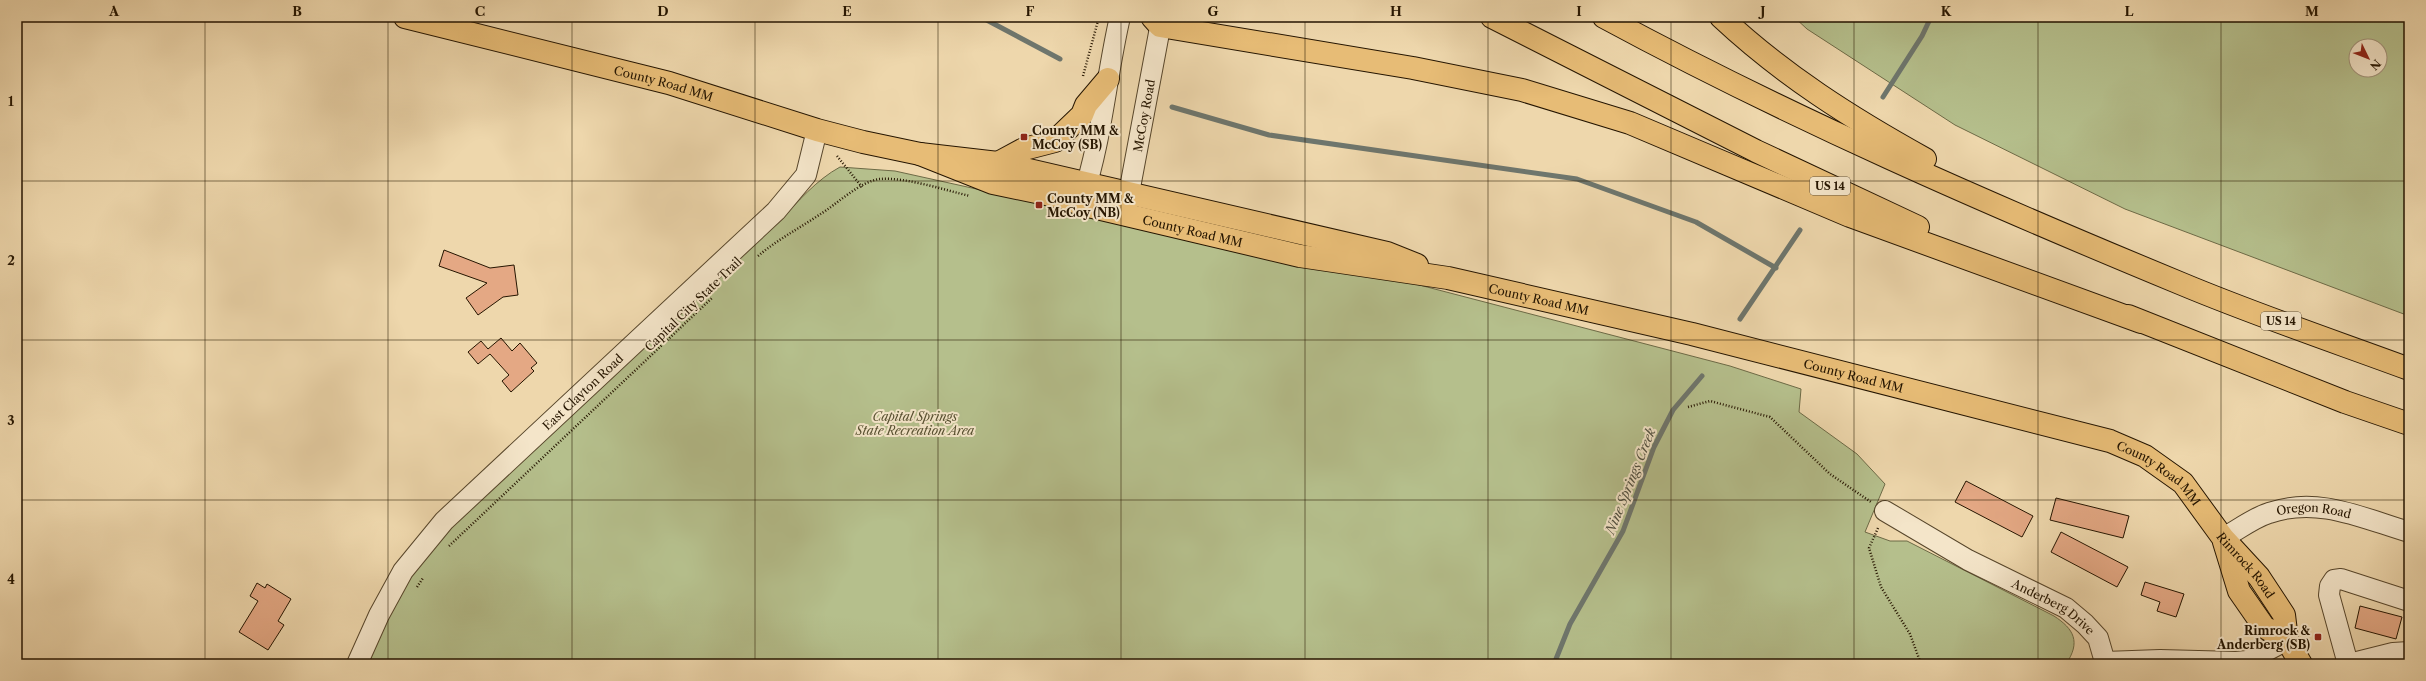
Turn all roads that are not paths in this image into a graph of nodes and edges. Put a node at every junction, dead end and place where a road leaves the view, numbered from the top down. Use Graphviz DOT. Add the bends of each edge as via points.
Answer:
graph roads {
  1 [pos="405,17"];
  2 [pos="1120,17"];
  3 [pos="1492,17"];
  4 [pos="1604,17"];
  5 [pos="1721,17"];
  6 [pos="1158,20"];
  7 [pos="1108,79"];
  8 [pos="817,130"];
  9 [pos="920,154"];
  10 [pos="998,163"];
  11 [pos="1087,183"];
  12 [pos="1080,204"];
  13 [pos="1128,205"];
  14 [pos="2154,272"];
  15 [pos="2141,322"];
  16 [pos="2409,369"];
  17 [pos="2409,424"];
  18 [pos="1884,511"];
  19 [pos="2409,532"];
  20 [pos="2223,538"];
  21 [pos="2409,601"];
  22 [pos="2286,640"];
  23 [pos="2409,652"];
  24 [pos="2102,663"];
  25 [pos="2205,663"];
  26 [pos="357,664"];
  27 [pos="2301,664"];
  28 [pos="2348,664"];
  1 -- 8 [label="main road, County Road MM" via="669,83"];
  2 -- 7 [label="street"];
  3 -- 15 [label="main road, US 14" via="1756,151 1959,246"];
  4 -- 14 [label="main road, US 14" via="1800,117 2070,238"];
  5 -- 14 [label="main road" via="1755,48 1838,109 1924,159"];
  6 -- 13 [label="street, McCoy Road"];
  6 -- 15 [label="main road" via="1522,90 1630,123 1850,216"];
  7 -- 10 [label="main road" via="1086,105 1082,115 1055,141 1024,149"];
  7 -- 11 [label="street"];
  8 -- 9 [label="main road, County Road MM"];
  8 -- 26 [label="street, East Clayton Road" via="806,175 776,211 506,462 422,546 403,571 379,615"];
  9 -- 10 [label="main road, County Road MM"];
  9 -- 12 [label="main road, County Road MM" via="993,183 1065,198"];
  10 -- 11 [label="main road, County Road MM"];
  11 -- 12 [label="street"];
  11 -- 13 [label="main road, County Road MM"];
  12 -- 13 [label="main road, County Road MM"];
  13 -- 20 [label="main road, County Road MM" via="1387,253 1448,278 1692,334 2110,441 2145,456 2183,483"];
  14 -- 16 [label="main road, US 14"];
  15 -- 17 [label="main road, US 14"];
  18 -- 24 [label="street, Anderberg Drive" via="1968,560 2066,608 2086,624 2098,638"];
  19 -- 20 [label="street, Oregon Road" via="2323,506 2293,506 2268,513"];
  20 -- 22 [label="main road, Rimrock Road" via="2239,591 2264,627"];
  21 -- 28 [label="street" via="2341,579 2334,580 2329,595"];
  22 -- 25 [label="street, Anderberg Drive" via="2247,661"];
  22 -- 27 [label="main road, Rimrock Road"];
  23 -- 28 [label="street" via="2393,653"];
  24 -- 25 [label="street, Anderberg Drive" via="2160,660"];
}
